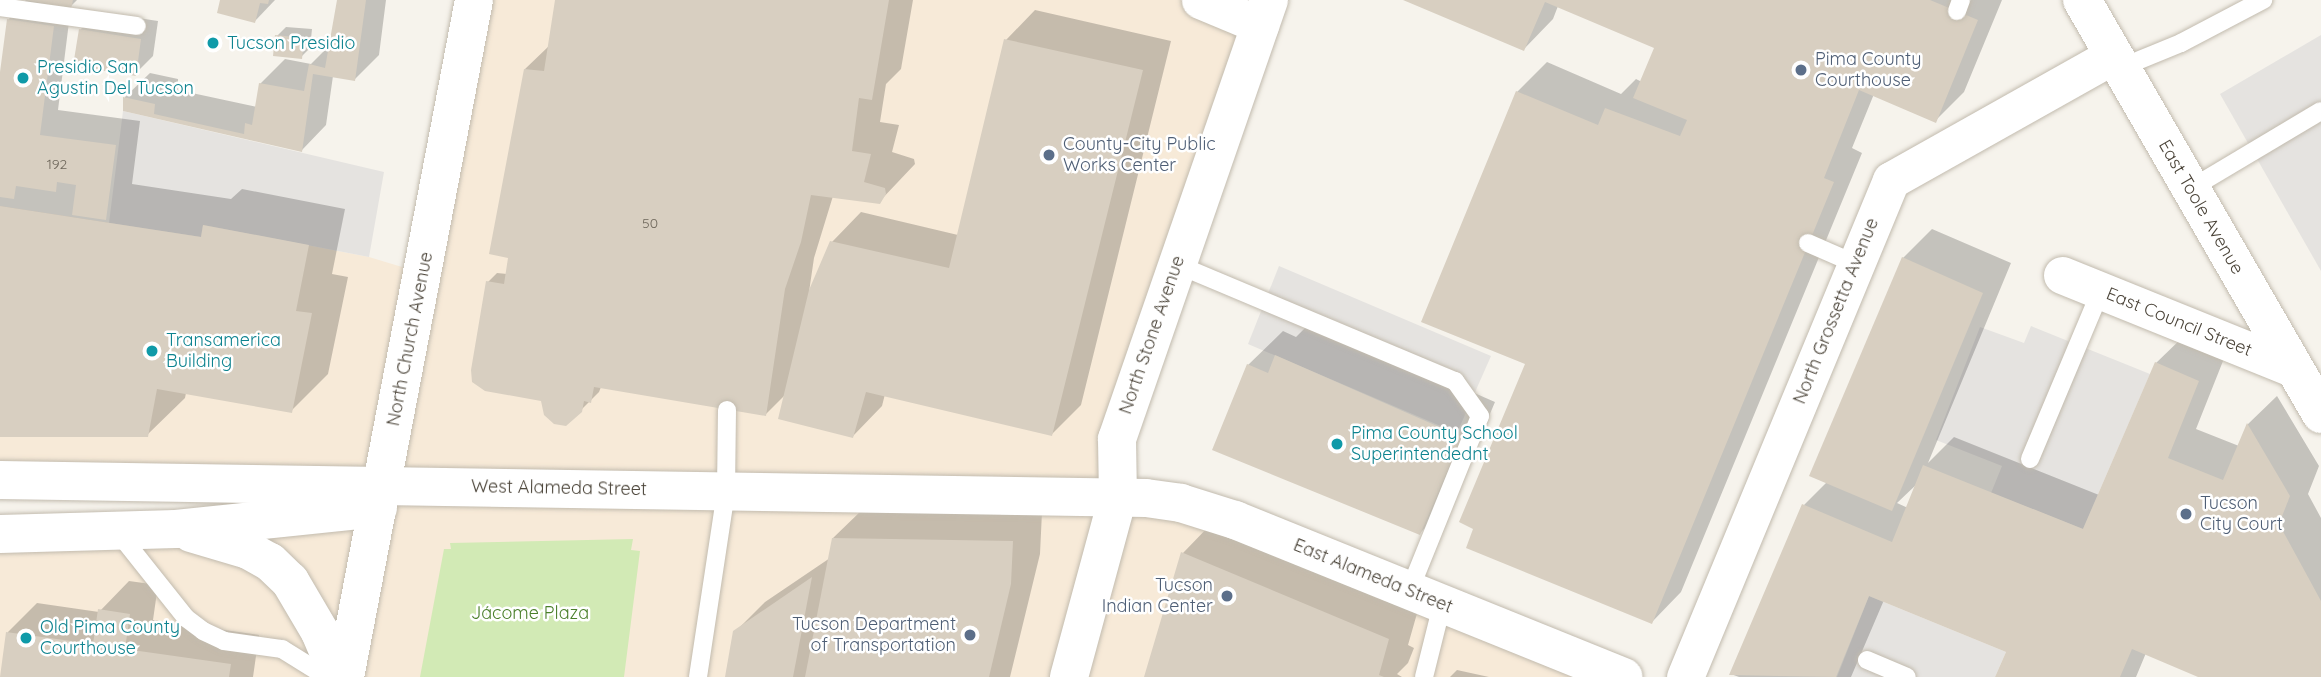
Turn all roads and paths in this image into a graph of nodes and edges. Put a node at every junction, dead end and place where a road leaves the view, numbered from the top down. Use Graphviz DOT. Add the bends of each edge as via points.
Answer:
graph roads {
  1 [pos="474,0"];
  2 [pos="1200,0"];
  3 [pos="2082,0"];
  4 [pos="2263,0"];
  5 [pos="0,7"];
  6 [pos="1265,13"];
  7 [pos="137,26"];
  8 [pos="2116,62"];
  9 [pos="2321,111"];
  10 [pos="2190,189"];
  11 [pos="1808,243"];
  12 [pos="1176,264"];
  13 [pos="1856,264"];
  14 [pos="2062,275"];
  15 [pos="2101,290"];
  16 [pos="2295,369"];
  17 [pos="727,410"];
  18 [pos="2321,414"];
  19 [pos="2030,459"];
  20 [pos="0,480"];
  21 [pos="726,491"];
  22 [pos="380,496"];
  23 [pos="1118,497"];
  24 [pos="176,529"];
  25 [pos="116,530"];
  26 [pos="0,534"];
  27 [pos="1426,598"];
  28 [pos="1867,660"];
  29 [pos="327,677"];
  30 [pos="339,677"];
  31 [pos="345,677"];
  32 [pos="698,677"];
  33 [pos="1069,677"];
  34 [pos="1424,677"];
  35 [pos="1623,677"];
  36 [pos="1685,677"];
  37 [pos="1906,677"];
  1 -- 22 [label="street, North Church Avenue"];
  2 -- 6 [label="street"];
  3 -- 8 [label="street, East Toole Avenue"];
  4 -- 8 [label="lane" via="2181,43"];
  5 -- 7 [label="lane"];
  6 -- 12 [label="street, North Stone Avenue"];
  8 -- 10 [label="street, East Toole Avenue"];
  8 -- 13 [label="street, North Grossetta Avenue" via="1891,180"];
  9 -- 10 [label="lane"];
  10 -- 16 [label="street, East Toole Avenue"];
  11 -- 13 [label="lane"];
  12 -- 23 [label="street, North Stone Avenue" via="1117,439"];
  12 -- 27 [label="lane" via="1455,381 1480,416"];
  13 -- 36 [label="street, North Grossetta Avenue"];
  14 -- 15 [label="street, East Council Street"];
  15 -- 16 [label="street, East Council Street"];
  15 -- 19 [label="lane"];
  16 -- 18 [label="street, East Toole Avenue"];
  17 -- 21 [label="lane"];
  20 -- 22 [label="street, West Alameda Street"];
  21 -- 22 [label="street, West Alameda Street"];
  21 -- 23 [label="street, West Alameda Street"];
  21 -- 32 [label="lane"];
  22 -- 24 [label="street, West Alameda Street"];
  22 -- 31 [label="street, North Church Avenue"];
  23 -- 27 [label="street, East Alameda Street" via="1209,510"];
  23 -- 33 [label="street, North Stone Avenue"];
  24 -- 25 [label="street, West Alameda Street"];
  24 -- 30 [label="street" via="248,550 279,569 306,603"];
  25 -- 26 [label="street, West Alameda Street"];
  25 -- 29 [label="lane" via="186,618 203,631 224,641 282,649"];
  27 -- 34 [label="lane"];
  27 -- 35 [label="street, East Alameda Street"];
  28 -- 37 [label="lane"];
}
